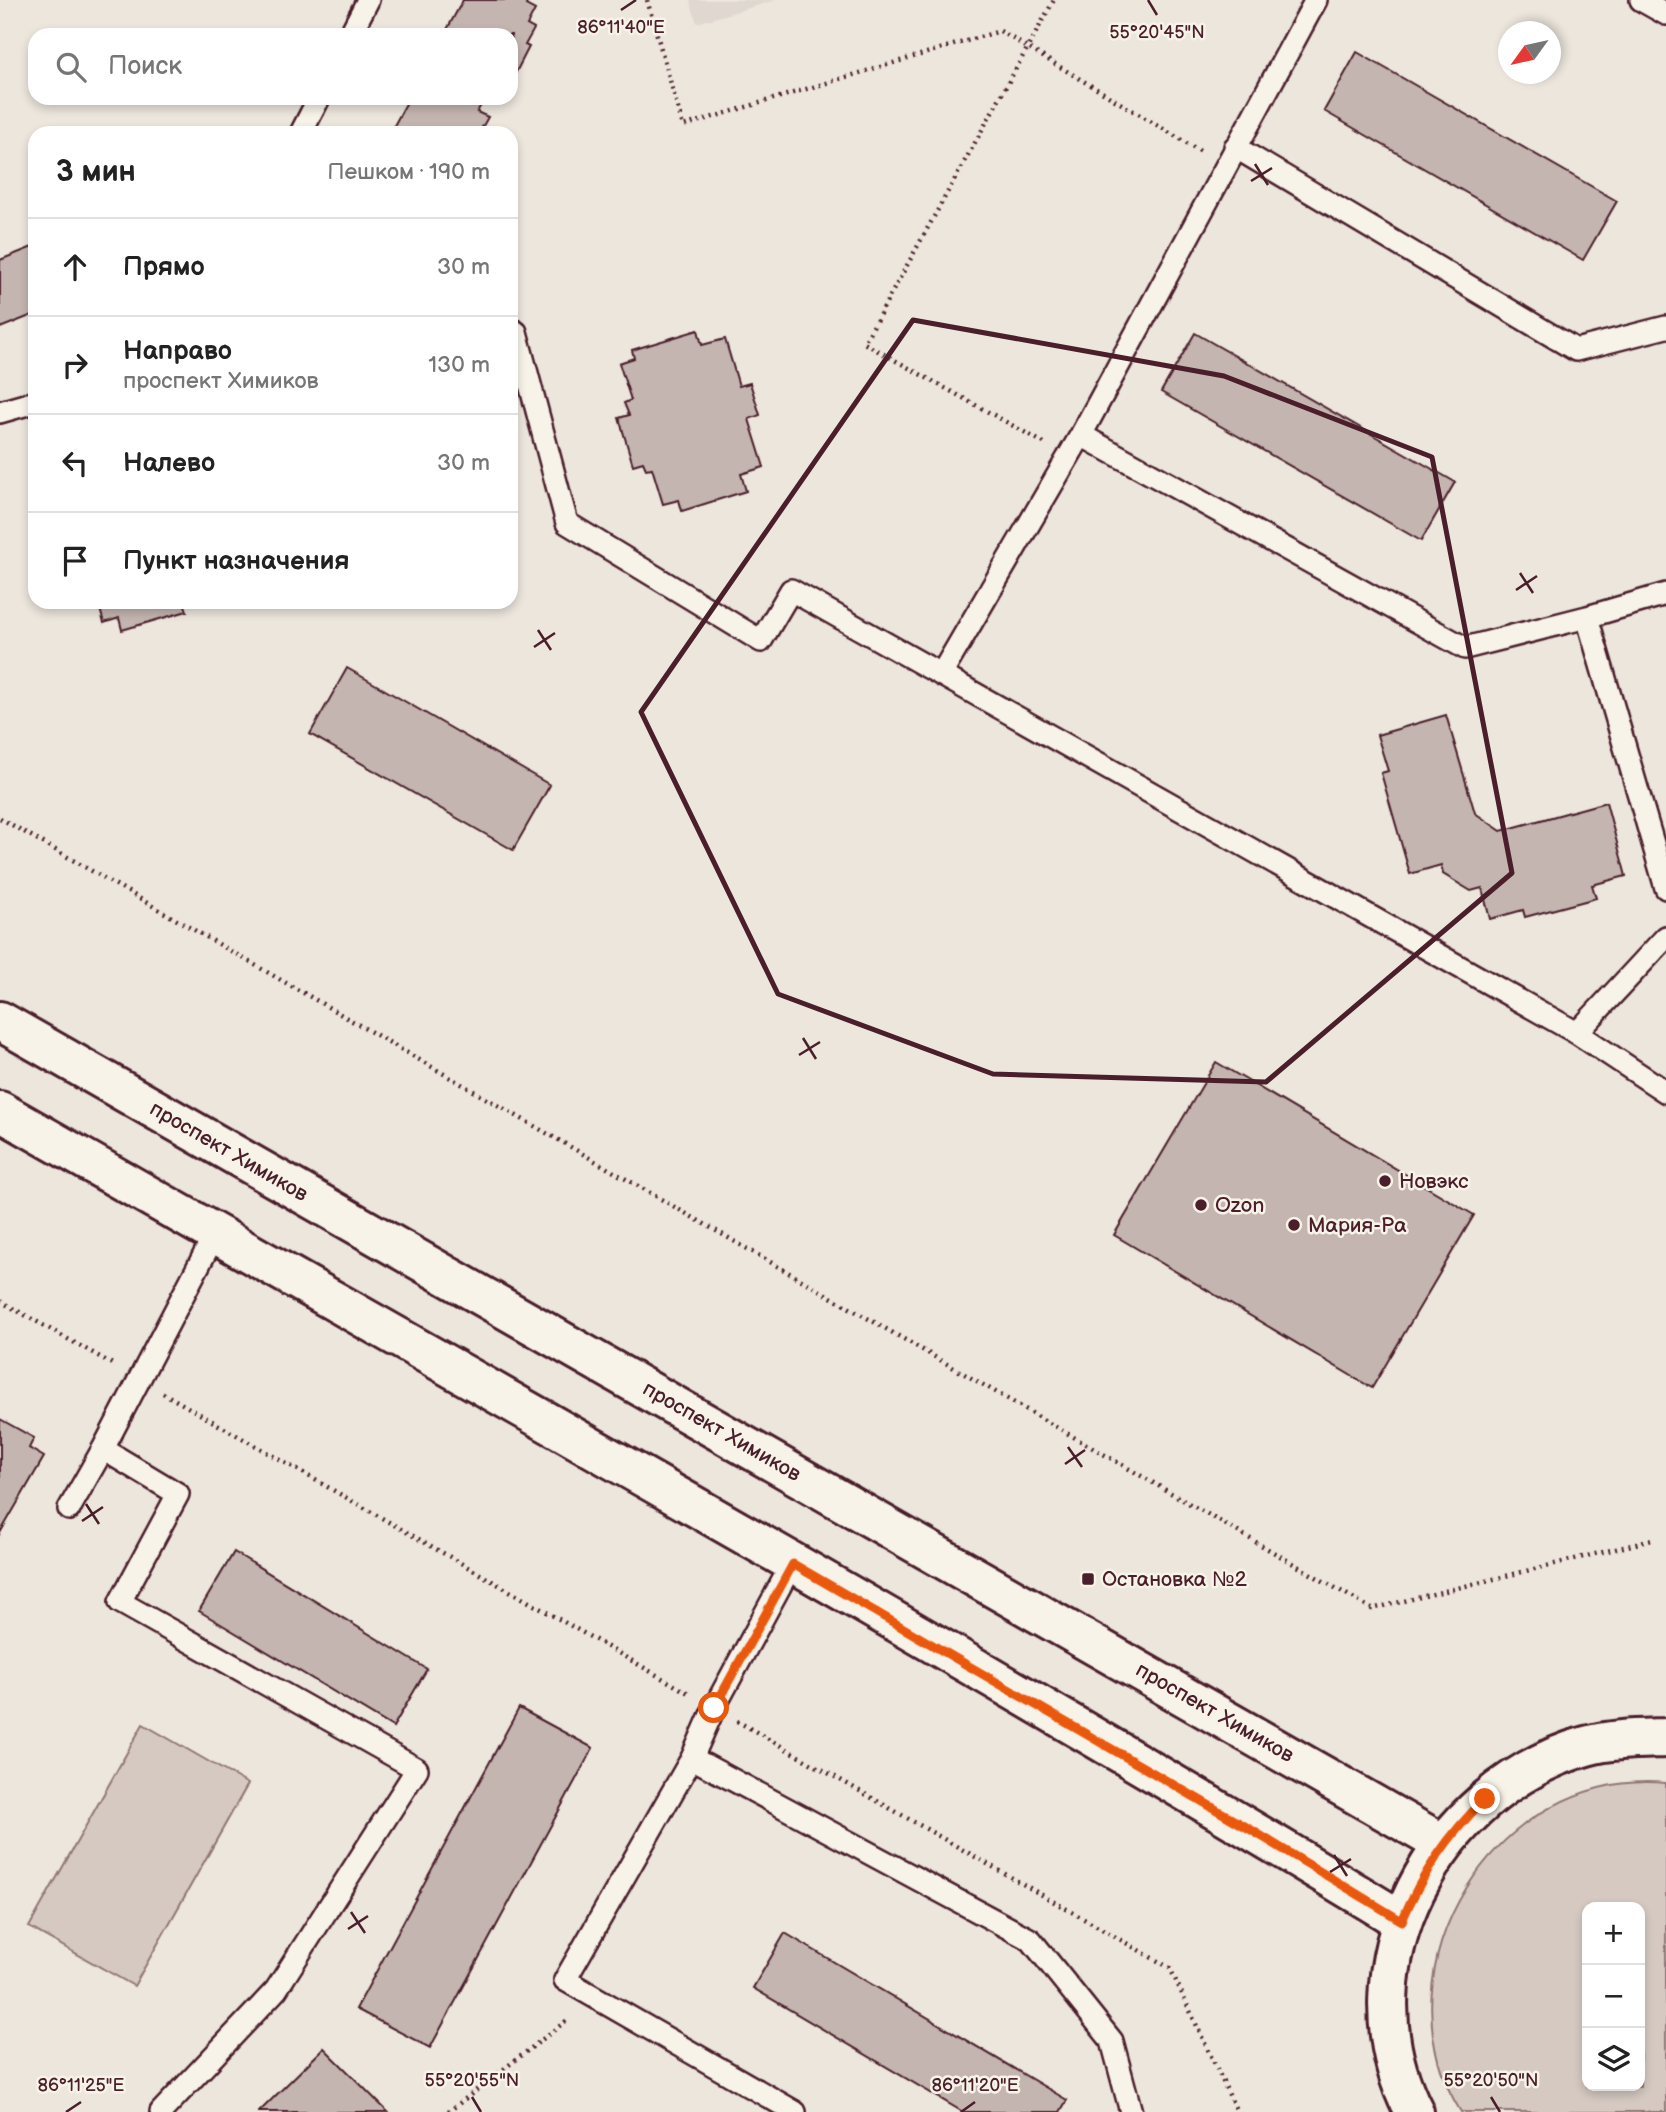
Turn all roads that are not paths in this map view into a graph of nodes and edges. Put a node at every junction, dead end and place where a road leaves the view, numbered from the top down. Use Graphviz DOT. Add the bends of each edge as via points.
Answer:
graph roads {
  1 [pos="368,0"];
  2 [pos="1316,0"];
  3 [pos="1641,0"];
  4 [pos="1666,14"];
  5 [pos="354,28"];
  6 [pos="315,105"];
  7 [pos="304,126"];
  8 [pos="1236,147"];
  9 [pos="1666,327"];
  10 [pos="518,339"];
  11 [pos="28,404"];
  12 [pos="0,412"];
  13 [pos="1081,435"];
  14 [pos="1666,594"];
  15 [pos="1587,617"];
  16 [pos="942,673"];
  17 [pos="1666,888"];
  18 [pos="1666,937"];
  19 [pos="0,1021"];
  20 [pos="1577,1033"];
  21 [pos="1666,1093"];
  22 [pos="0,1111"];
  23 [pos="215,1234"];
  24 [pos="103,1449"];
  25 [pos="69,1509"];
  26 [pos="793,1564"];
  27 [pos="1666,1738"];
  28 [pos="692,1758"];
  29 [pos="1443,1844"];
  30 [pos="1402,1921"];
  31 [pos="161,2112"];
  32 [pos="795,2112"];
  33 [pos="1131,2112"];
  34 [pos="1414,2112"];
  1 -- 5 [label="lane"];
  2 -- 8 [label="lane"];
  3 -- 4 [label="lane"];
  6 -- 7 [label="lane"];
  8 -- 9 [label="lane" via="1576,350"];
  8 -- 13 [label="lane"];
  10 -- 16 [label="lane" via="567,523 761,641 792,590"];
  11 -- 12 [label="lane"];
  13 -- 15 [label="lane" via="1465,648"];
  13 -- 16 [label="lane"];
  14 -- 15 [label="lane"];
  15 -- 17 [label="lane"];
  16 -- 20 [label="lane"];
  18 -- 20 [label="lane"];
  19 -- 29 [label="street, проспект Химиков"];
  20 -- 21 [label="lane"];
  22 -- 23 [label="street"];
  23 -- 24 [label="lane"];
  23 -- 26 [label="street"];
  24 -- 25 [label="lane"];
  24 -- 31 [label="lane" via="178,1494 120,1601 417,1769 276,1990"];
  26 -- 28 [label="lane" via="714,1708"];
  26 -- 30 [label="street"];
  27 -- 29 [label="street" via="1588,1745 1551,1759 1485,1799"];
  28 -- 32 [label="lane" via="565,1980"];
  28 -- 33 [label="lane" via="1031,1940 1111,2041"];
  29 -- 30 [label="street" via="1416,1886"];
  30 -- 34 [label="street" via="1392,1970 1391,2032"];
}
